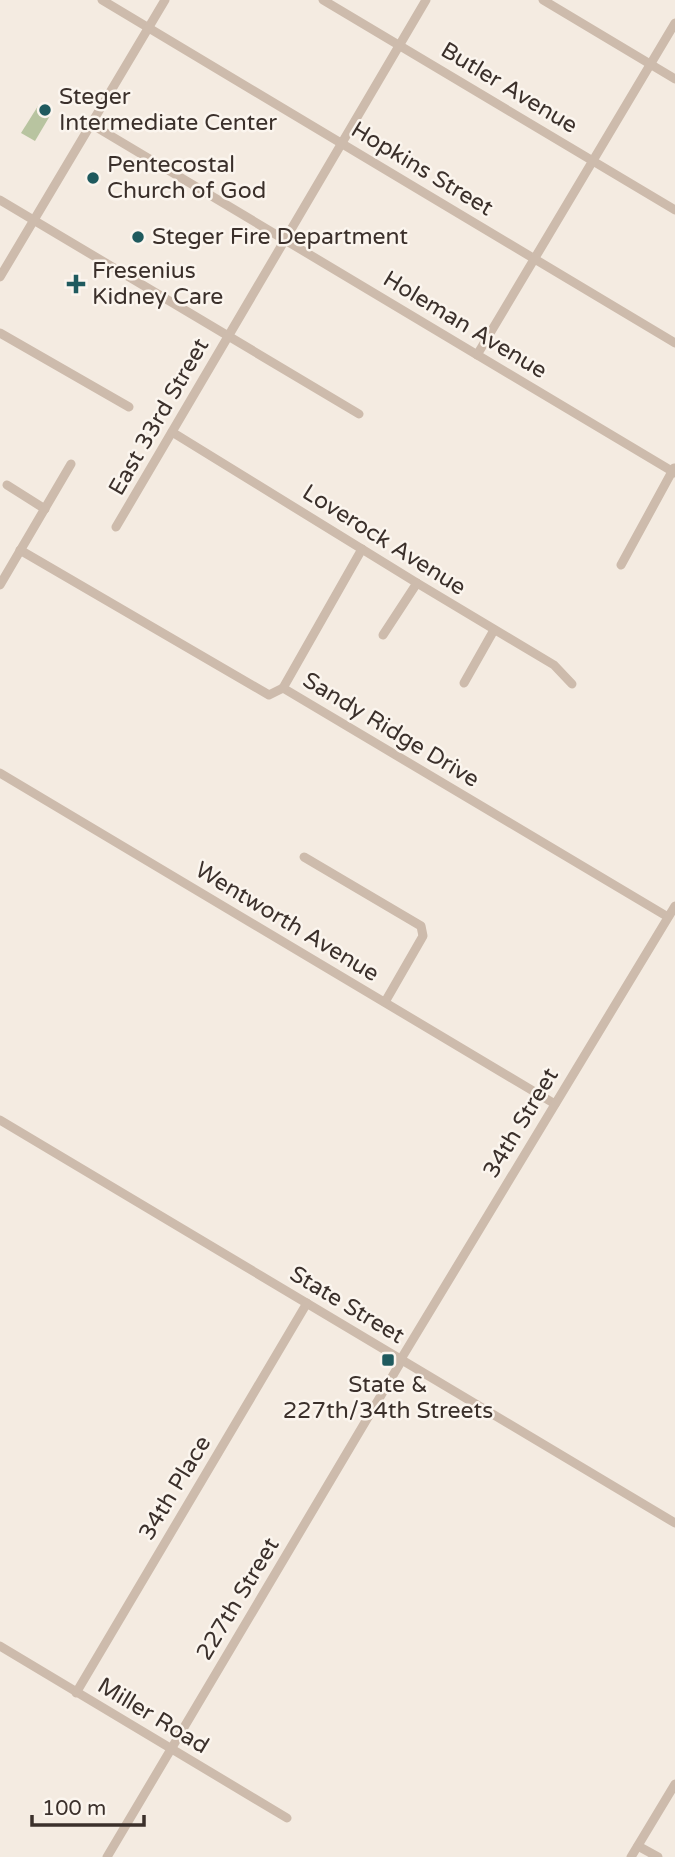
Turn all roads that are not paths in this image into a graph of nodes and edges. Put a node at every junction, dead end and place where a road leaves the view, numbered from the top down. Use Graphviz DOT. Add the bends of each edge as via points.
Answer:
graph roads {
  1 [pos="102,0"];
  2 [pos="165,0"];
  3 [pos="323,0"];
  4 [pos="426,0"];
  5 [pos="543,0"];
  6 [pos="675,23"];
  7 [pos="148,28"];
  8 [pos="399,46"];
  9 [pos="650,64"];
  10 [pos="675,79"];
  11 [pos="91,124"];
  12 [pos="341,143"];
  13 [pos="593,161"];
  14 [pos="0,200"];
  15 [pos="675,209"];
  16 [pos="34,220"];
  17 [pos="284,240"];
  18 [pos="534,259"];
  19 [pos="0,277"];
  20 [pos="0,333"];
  21 [pos="227,337"];
  22 [pos="675,344"];
  23 [pos="477,355"];
  24 [pos="129,407"];
  25 [pos="359,414"];
  26 [pos="172,432"];
  27 [pos="71,464"];
  28 [pos="674,470"];
  29 [pos="7,485"];
  30 [pos="45,509"];
  31 [pos="116,527"];
  32 [pos="362,549"];
  33 [pos="20,550"];
  34 [pos="621,565"];
  35 [pos="417,583"];
  36 [pos="0,585"];
  37 [pos="494,630"];
  38 [pos="383,635"];
  39 [pos="464,683"];
  40 [pos="572,684"];
  41 [pos="283,688"];
  42 [pos="0,773"];
  43 [pos="304,857"];
  44 [pos="675,906"];
  45 [pos="668,917"];
  46 [pos="385,1002"];
  47 [pos="555,1104"];
  48 [pos="0,1120"];
  49 [pos="307,1303"];
  50 [pos="402,1360"];
  51 [pos="675,1523"];
  52 [pos="0,1646"];
  53 [pos="76,1693"];
  54 [pos="171,1749"];
  55 [pos="675,1784"];
  56 [pos="287,1818"];
  57 [pos="638,1846"];
  58 [pos="107,1857"];
  59 [pos="631,1857"];
  60 [pos="658,1857"];
  1 -- 7 [label="street, Hopkins Street"];
  2 -- 7 [label="street"];
  3 -- 8 [label="street, Butler Avenue"];
  4 -- 8 [label="street, East 33rd Street"];
  5 -- 9 [label="street"];
  6 -- 9 [label="street"];
  7 -- 11 [label="street"];
  7 -- 12 [label="street, Hopkins Street"];
  8 -- 12 [label="street, East 33rd Street"];
  8 -- 13 [label="street, Butler Avenue"];
  9 -- 10 [label="street"];
  9 -- 13 [label="street"];
  11 -- 16 [label="street"];
  11 -- 17 [label="street, Holeman Avenue"];
  12 -- 17 [label="street, East 33rd Street"];
  12 -- 18 [label="street, Hopkins Street"];
  13 -- 15 [label="street, Butler Avenue"];
  13 -- 18 [label="street"];
  14 -- 16 [label="street"];
  16 -- 19 [label="street"];
  16 -- 21 [label="street"];
  17 -- 21 [label="street, East 33rd Street"];
  17 -- 23 [label="street, Holeman Avenue"];
  18 -- 22 [label="street, Hopkins Street"];
  18 -- 23 [label="street"];
  20 -- 24 [label="street"];
  21 -- 25 [label="street"];
  21 -- 26 [label="street, East 33rd Street"];
  23 -- 28 [label="street, Holeman Avenue"];
  26 -- 31 [label="street, East 33rd Street"];
  26 -- 32 [label="street, Loverock Avenue"];
  27 -- 30 [label="street"];
  28 -- 34 [label="street"];
  29 -- 30 [label="street"];
  30 -- 33 [label="street"];
  32 -- 35 [label="street, Loverock Avenue"];
  32 -- 41 [label="street"];
  33 -- 36 [label="street"];
  33 -- 41 [label="street, Sandy Ridge Drive" via="269,695"];
  35 -- 37 [label="street, Loverock Avenue"];
  35 -- 38 [label="street"];
  37 -- 39 [label="street"];
  37 -- 40 [label="street, Loverock Avenue" via="554,665"];
  41 -- 45 [label="street, Sandy Ridge Drive"];
  42 -- 46 [label="street, Wentworth Avenue"];
  43 -- 46 [label="street" via="421,926 423,936"];
  44 -- 45 [label="street, 34th Street"];
  45 -- 47 [label="street, 34th Street"];
  46 -- 47 [label="street, Wentworth Avenue"];
  47 -- 50 [label="street, 34th Street"];
  48 -- 49 [label="street, State Street"];
  49 -- 50 [label="street, State Street"];
  49 -- 53 [label="street, 34th Place"];
  50 -- 51 [label="street, State Street"];
  50 -- 54 [label="street, 227th Street"];
  52 -- 53 [label="street, Miller Road"];
  53 -- 54 [label="street, Miller Road"];
  54 -- 56 [label="street, Miller Road"];
  54 -- 58 [label="street, 227th Street"];
  55 -- 57 [label="street"];
  57 -- 59 [label="street"];
  57 -- 60 [label="street"];
}
